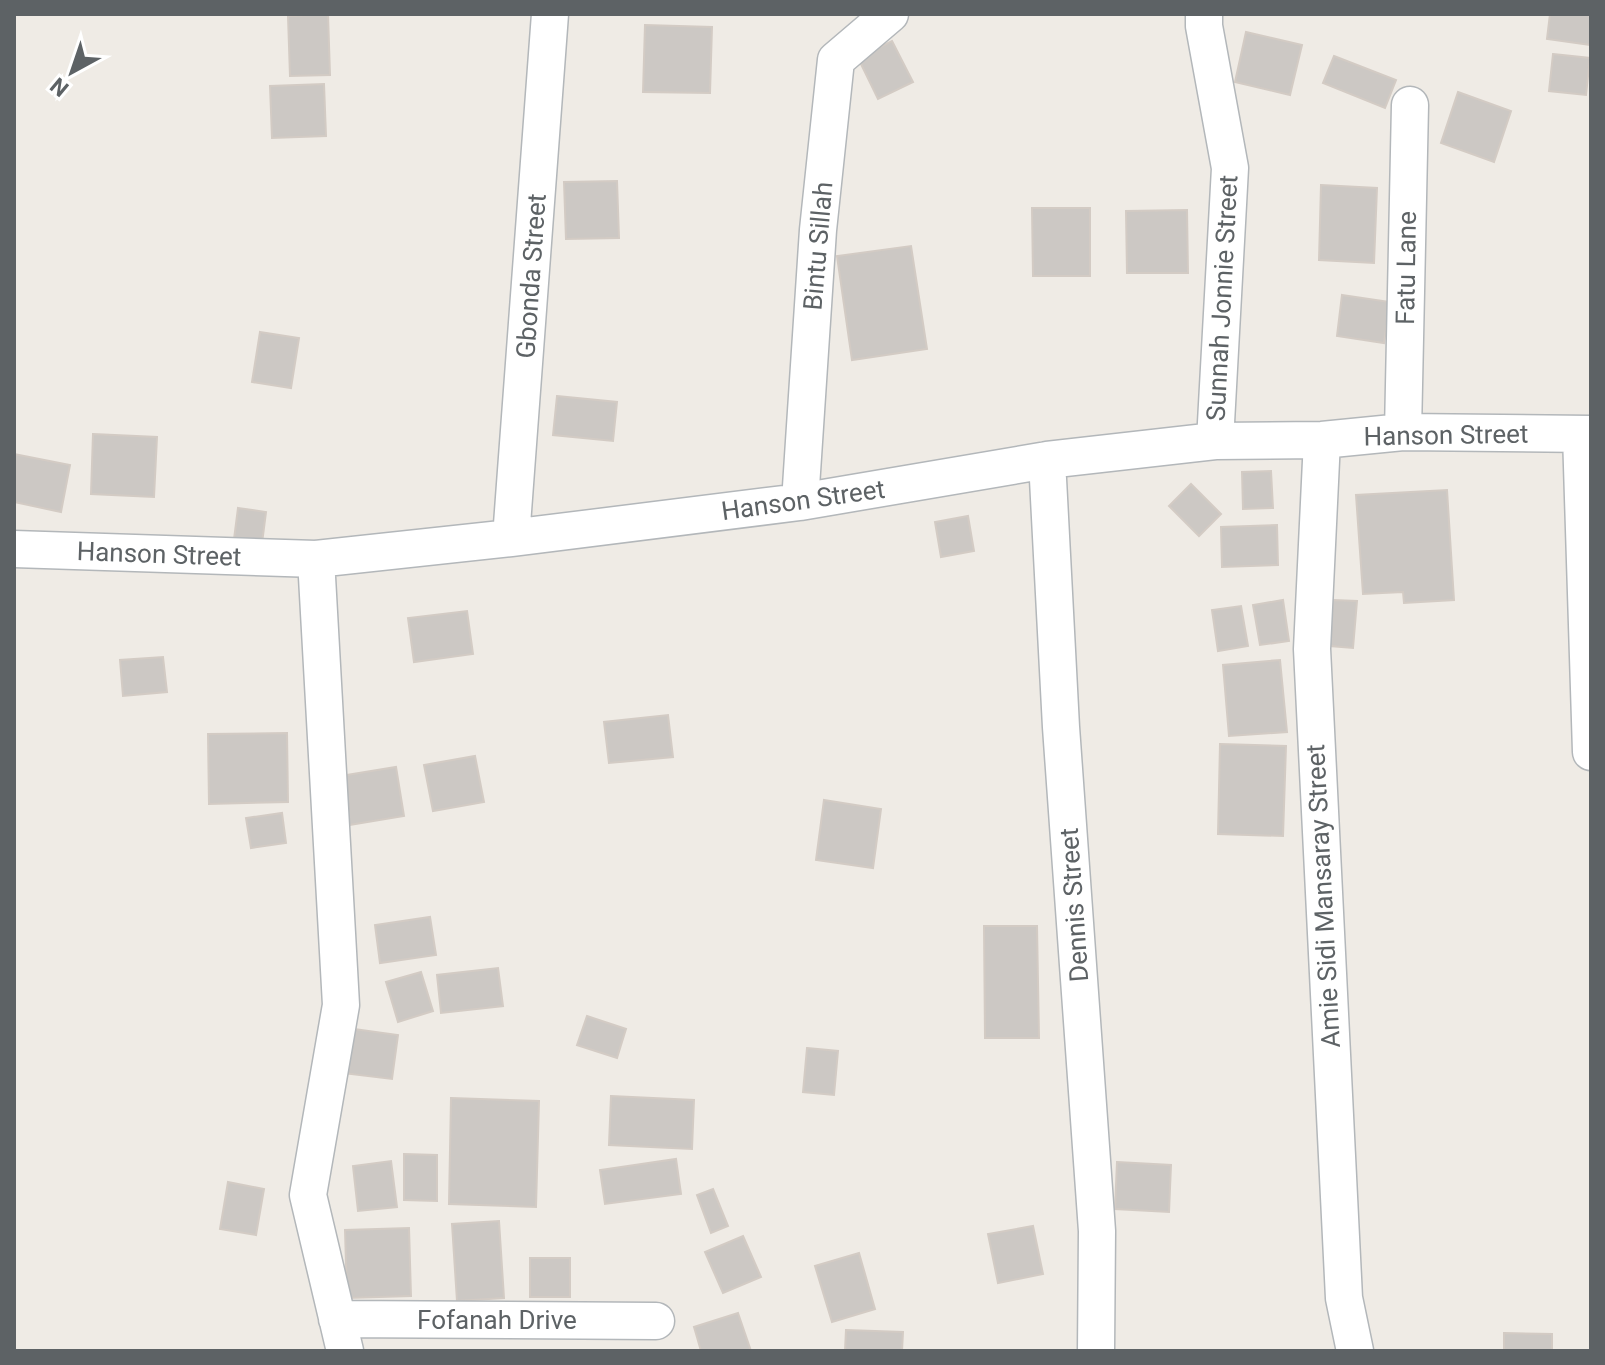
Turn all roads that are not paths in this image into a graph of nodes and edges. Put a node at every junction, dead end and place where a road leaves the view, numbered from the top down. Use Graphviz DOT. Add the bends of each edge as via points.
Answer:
graph roads {
  1 [pos="550,14"];
  2 [pos="890,14"];
  3 [pos="1194,18"];
  4 [pos="1410,105"];
  5 [pos="1403,432"];
  6 [pos="1586,434"];
  7 [pos="1322,440"];
  8 [pos="1215,441"];
  9 [pos="1047,460"];
  10 [pos="800,502"];
  11 [pos="511,538"];
  12 [pos="14,549"];
  13 [pos="316,559"];
  14 [pos="1591,752"];
  15 [pos="656,1321"];
  16 [pos="341,1335"];
  17 [pos="1096,1351"];
  18 [pos="1355,1351"];
  1 -- 11 [label="street, Gbonda Street"];
  2 -- 10 [label="street, Bintu Sillah" via="836,60 818,230"];
  3 -- 8 [label="street, Sunnah Jonnie Street" via="1230,168"];
  4 -- 5 [label="street, Fatu Lane"];
  5 -- 6 [label="street, Hanson Street"];
  5 -- 7 [label="street, Hanson Street"];
  6 -- 14 [label="street"];
  7 -- 8 [label="street, Hanson Street"];
  7 -- 18 [label="street, Amie Sidi Mansaray Street" via="1312,649 1344,1298"];
  8 -- 9 [label="street, Hanson Street"];
  9 -- 10 [label="street, Hanson Street"];
  9 -- 17 [label="street, Dennis Street" via="1097,1231"];
  10 -- 11 [label="street, Hanson Street"];
  11 -- 13 [label="street, Hanson Street"];
  12 -- 13 [label="street, Hanson Street"];
  13 -- 16 [label="street" via="341,1005 308,1195"];
  15 -- 16 [label="street, Fofanah Drive"];
}
